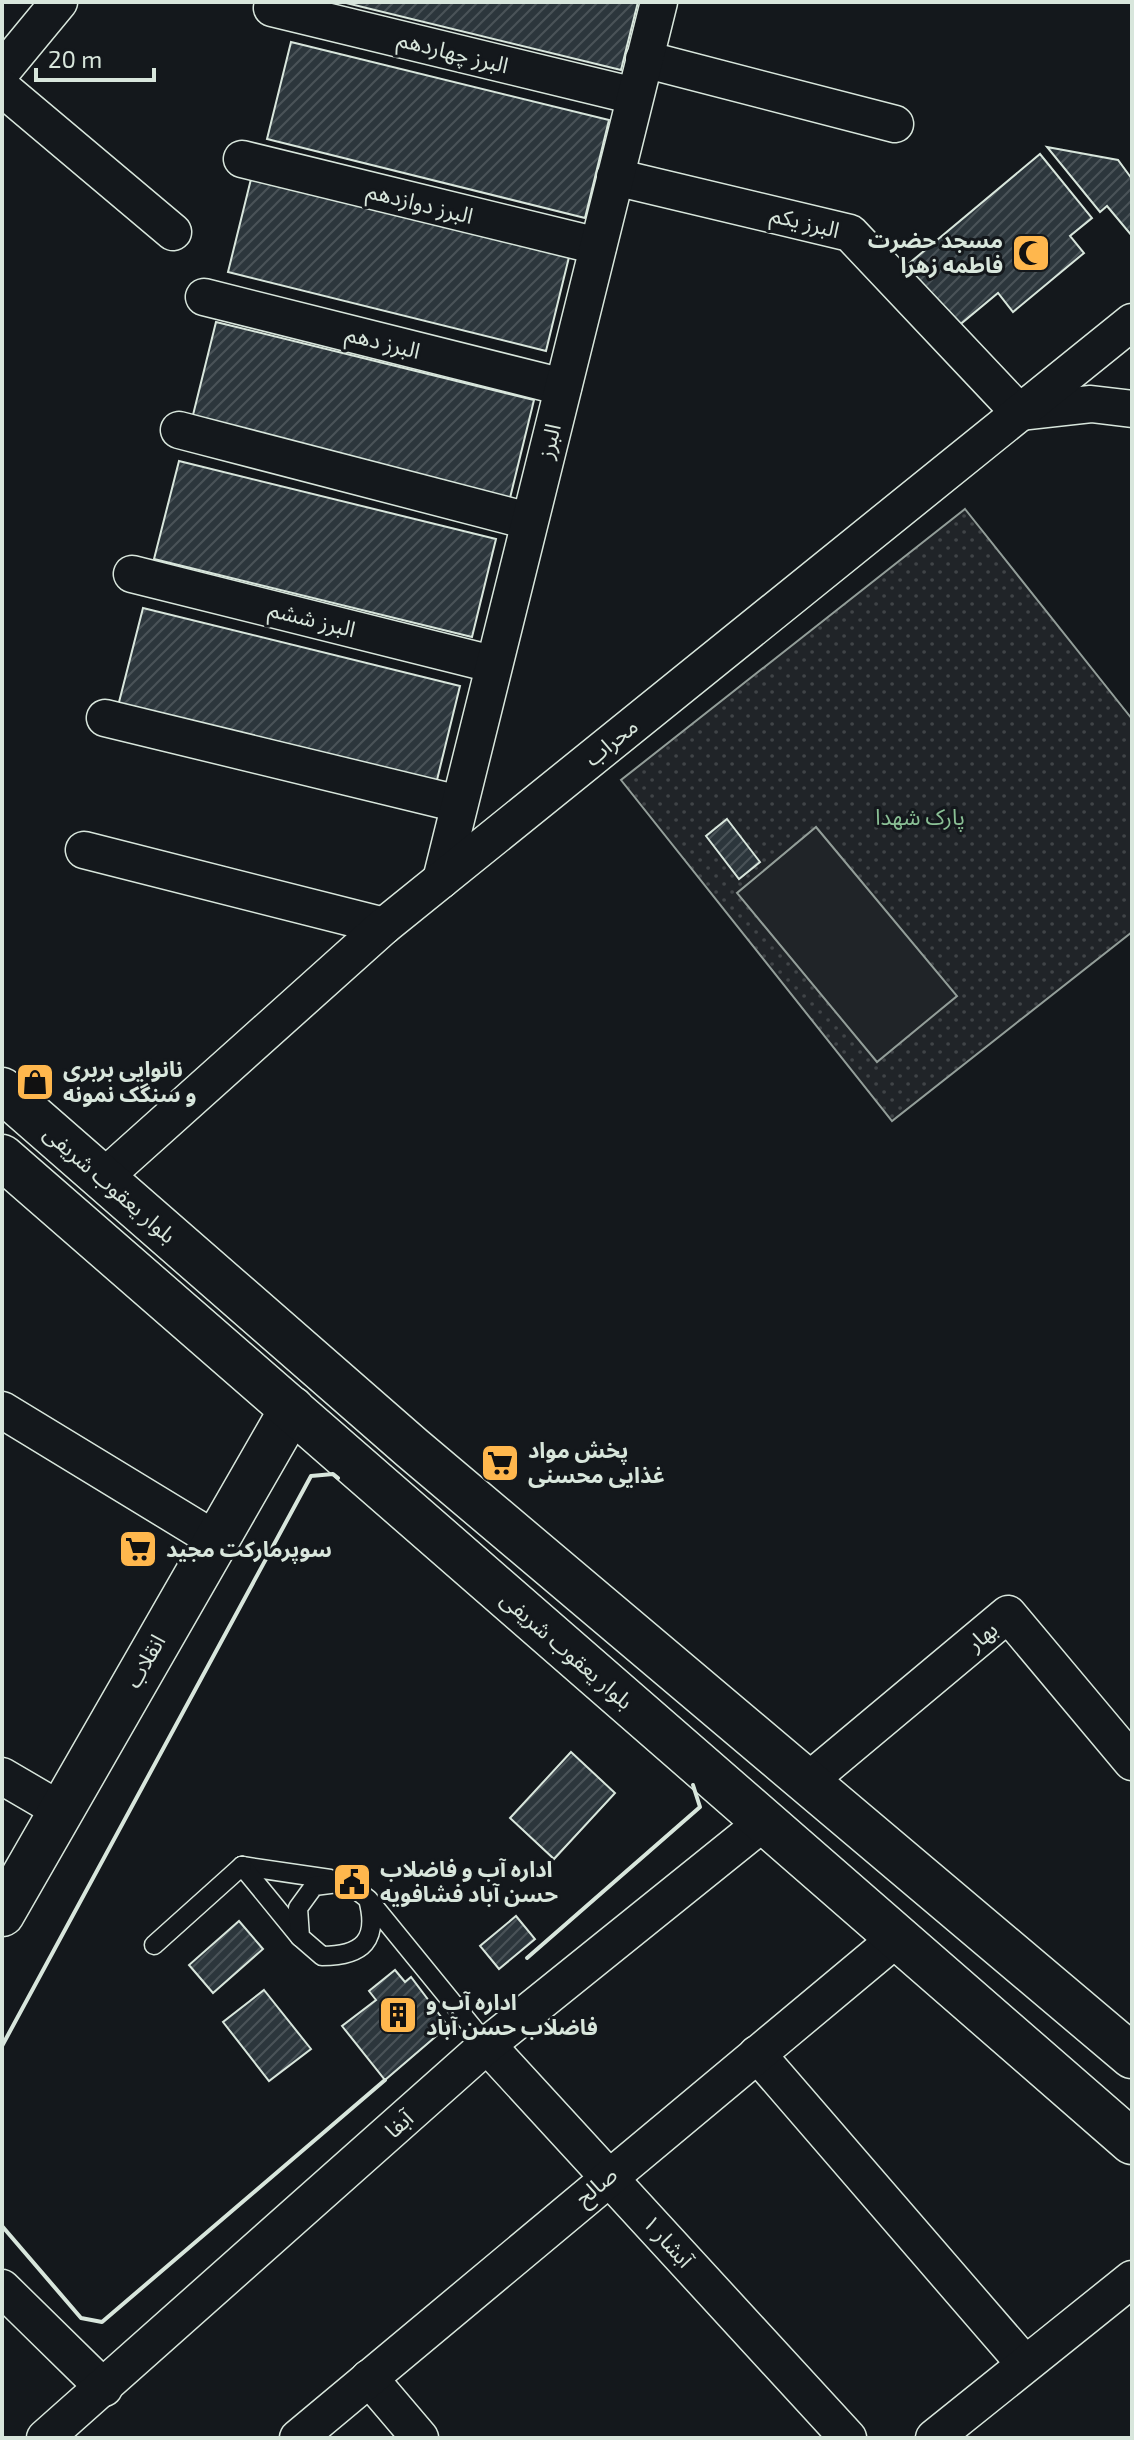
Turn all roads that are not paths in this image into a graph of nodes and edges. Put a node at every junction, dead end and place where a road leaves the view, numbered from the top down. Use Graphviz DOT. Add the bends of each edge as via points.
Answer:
graph roads {
  1 [pos="59,2"];
  2 [pos="659,2"];
  3 [pos="272,8"];
  4 [pos="644,59"];
  5 [pos="2,71"];
  6 [pos="2,88"];
  7 [pos="635,96"];
  8 [pos="895,124"];
  9 [pos="242,159"];
  10 [pos="615,177"];
  11 [pos="173,232"];
  12 [pos="598,246"];
  13 [pos="204,297"];
  14 [pos="1132,322"];
  15 [pos="563,387"];
  16 [pos="1132,409"];
  17 [pos="1019,412"];
  18 [pos="179,430"];
  19 [pos="529,521"];
  20 [pos="132,574"];
  21 [pos="492,664"];
  22 [pos="105,718"];
  23 [pos="459,804"];
  24 [pos="84,850"];
  25 [pos="441,880"];
  26 [pos="384,926"];
  27 [pos="2,1090"];
  28 [pos="2,1157"];
  29 [pos="103,1178"];
  30 [pos="71,1217"];
  31 [pos="324,1371"];
  32 [pos="292,1409"];
  33 [pos="2,1410"];
  34 [pos="214,1539"];
  35 [pos="1132,1762"];
  36 [pos="2,1776"];
  37 [pos="807,1782"];
  38 [pos="60,1810"];
  39 [pos="764,1822"];
  40 [pos="242,1866"];
  41 [pos="346,1882"];
  42 [pos="368,1899"];
  43 [pos="2,1914"];
  44 [pos="395,1933"];
  45 [pos="300,1937"];
  46 [pos="897,1938"];
  47 [pos="367,1941"];
  48 [pos="154,1945"];
  49 [pos="487,2045"];
  50 [pos="757,2054"];
  51 [pos="1132,2056"];
  52 [pos="1132,2142"];
  53 [pos="608,2176"];
  54 [pos="1132,2279"];
  55 [pos="2,2288"];
  56 [pos="1025,2364"];
  57 [pos="369,2378"];
  58 [pos="104,2388"];
  59 [pos="45,2438"];
  60 [pos="298,2438"];
  61 [pos="420,2438"];
  62 [pos="848,2438"];
  63 [pos="934,2438"];
  1 -- 5 [label="street"];
  2 -- 4 [label="street, البرز"];
  3 -- 7 [label="street, البرز چهاردهم"];
  4 -- 7 [label="street, البرز"];
  4 -- 8 [label="street"];
  6 -- 11 [label="street"];
  7 -- 10 [label="street, البرز"];
  9 -- 12 [label="street, البرز دوازدهم"];
  10 -- 12 [label="street, البرز"];
  10 -- 17 [label="street, البرز یکم" via="850,233"];
  12 -- 15 [label="street, البرز"];
  13 -- 15 [label="street, البرز دهم"];
  14 -- 17 [label="street, محراب"];
  15 -- 19 [label="street, البرز"];
  16 -- 17 [label="street" via="1091,404"];
  17 -- 25 [label="street, محراب"];
  18 -- 19 [label="street"];
  19 -- 21 [label="street, البرز"];
  20 -- 21 [label="street, البرز ششم"];
  21 -- 23 [label="street, البرز"];
  22 -- 23 [label="street"];
  23 -- 25 [label="street, البرز"];
  24 -- 26 [label="street"];
  25 -- 26 [label="street, محراب"];
  26 -- 29 [label="street, محراب"];
  27 -- 29 [label="main road, بلوار یعقوب شریفی"];
  28 -- 30 [label="main road, بلوار یعقوب شریفی"];
  29 -- 30 [label="main road"];
  29 -- 31 [label="main road, بلوار یعقوب شریفی"];
  30 -- 32 [label="main road, بلوار یعقوب شریفی"];
  31 -- 32 [label="main road, انقلاب"];
  31 -- 37 [label="main road, بلوار یعقوب شریفی"];
  32 -- 34 [label="main road, انقلاب"];
  32 -- 39 [label="main road, بلوار یعقوب شریفی"];
  33 -- 34 [label="street"];
  34 -- 38 [label="main road, انقلاب"];
  35 -- 37 [label="street, بهار" via="1008,1614"];
  36 -- 38 [label="street"];
  37 -- 51 [label="main road, بلوار یعقوب شریفی"];
  38 -- 43 [label="main road, انقلاب"];
  39 -- 46 [label="main road, بلوار یعقوب شریفی"];
  39 -- 49 [label="street, آبفا"];
  40 -- 41 [label="lane"];
  40 -- 45 [label="lane"];
  40 -- 48 [label="lane"];
  41 -- 42 [label="lane"];
  41 -- 45 [label="lane" via="314,1886 298,1908"];
  42 -- 44 [label="lane"];
  42 -- 47 [label="lane" via="374,1920"];
  44 -- 47 [label="lane"];
  44 -- 49 [label="lane"];
  45 -- 47 [label="lane" via="322,1956 347,1956"];
  46 -- 50 [label="street, صالح"];
  46 -- 52 [label="main road, بلوار یعقوب شریفی"];
  49 -- 53 [label="street, آبشار ۱"];
  49 -- 58 [label="street, آبفا"];
  50 -- 53 [label="street, صالح"];
  50 -- 56 [label="street"];
  53 -- 57 [label="street, صالح"];
  53 -- 62 [label="street, آبشار ۱"];
  54 -- 56 [label="street"];
  55 -- 58 [label="street"];
  56 -- 63 [label="street"];
  57 -- 60 [label="street, صالح"];
  57 -- 61 [label="street"];
  58 -- 59 [label="street, آبفا"];
}
